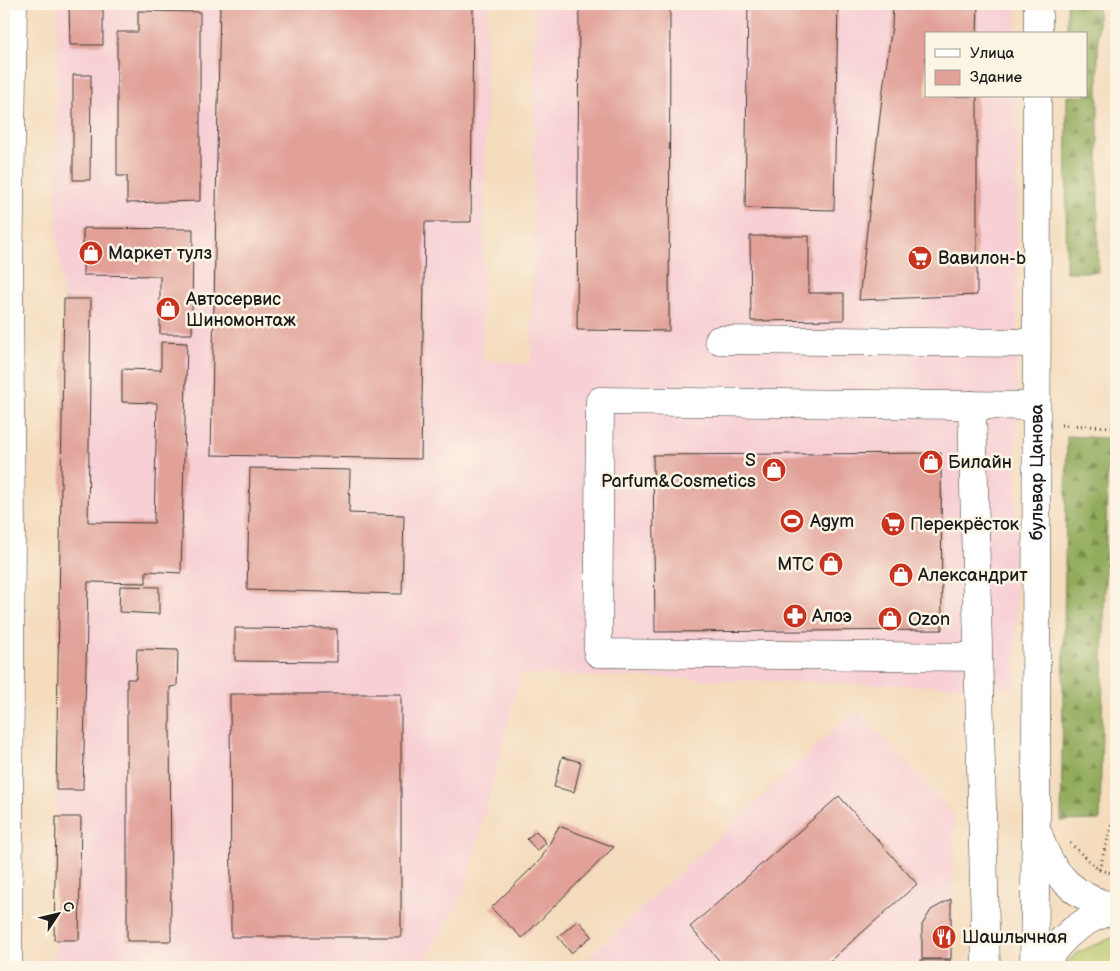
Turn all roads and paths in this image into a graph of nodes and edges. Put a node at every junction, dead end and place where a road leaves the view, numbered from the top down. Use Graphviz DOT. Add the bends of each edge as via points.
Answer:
graph roads {
  1 [pos="13,4"];
  2 [pos="1038,4"];
  3 [pos="1116,4"];
  4 [pos="1115,15"];
  5 [pos="1038,32"];
  6 [pos="1038,98"];
  7 [pos="719,340"];
  8 [pos="1036,343"];
  9 [pos="972,405"];
  10 [pos="1036,406"];
  11 [pos="978,657"];
  12 [pos="1036,812"];
  13 [pos="1115,820"];
  14 [pos="1064,838"];
  15 [pos="1098,870"];
  16 [pos="1116,874"];
  17 [pos="1116,908"];
  18 [pos="986,956"];
  19 [pos="8,967"];
  20 [pos="1006,967"];
  21 [pos="1034,967"];
  22 [pos="1044,967"];
  1 -- 19 [label="street" via="9,280"];
  2 -- 5 [label="street"];
  3 -- 4 [label="path"];
  4 -- 13 [label="path"];
  6 -- 8 [label="street, бульвар Цанова"];
  7 -- 8 [label="street"];
  8 -- 10 [label="street, бульвар Цанова"];
  9 -- 10 [label="street"];
  9 -- 11 [label="street"];
  9 -- 11 [label="street" via="600,401 598,653"];
  10 -- 12 [label="street, бульвар Цанова"];
  11 -- 18 [label="street"];
  12 -- 17 [label="street" via="1041,844 1055,872 1078,894"];
  12 -- 21 [label="street, бульвар Цанова"];
  13 -- 15 [label="path"];
  14 -- 15 [label="path"];
  15 -- 16 [label="path"];
  17 -- 22 [label="street" via="1091,918 1074,930 1055,949"];
  18 -- 20 [label="street"];
}
